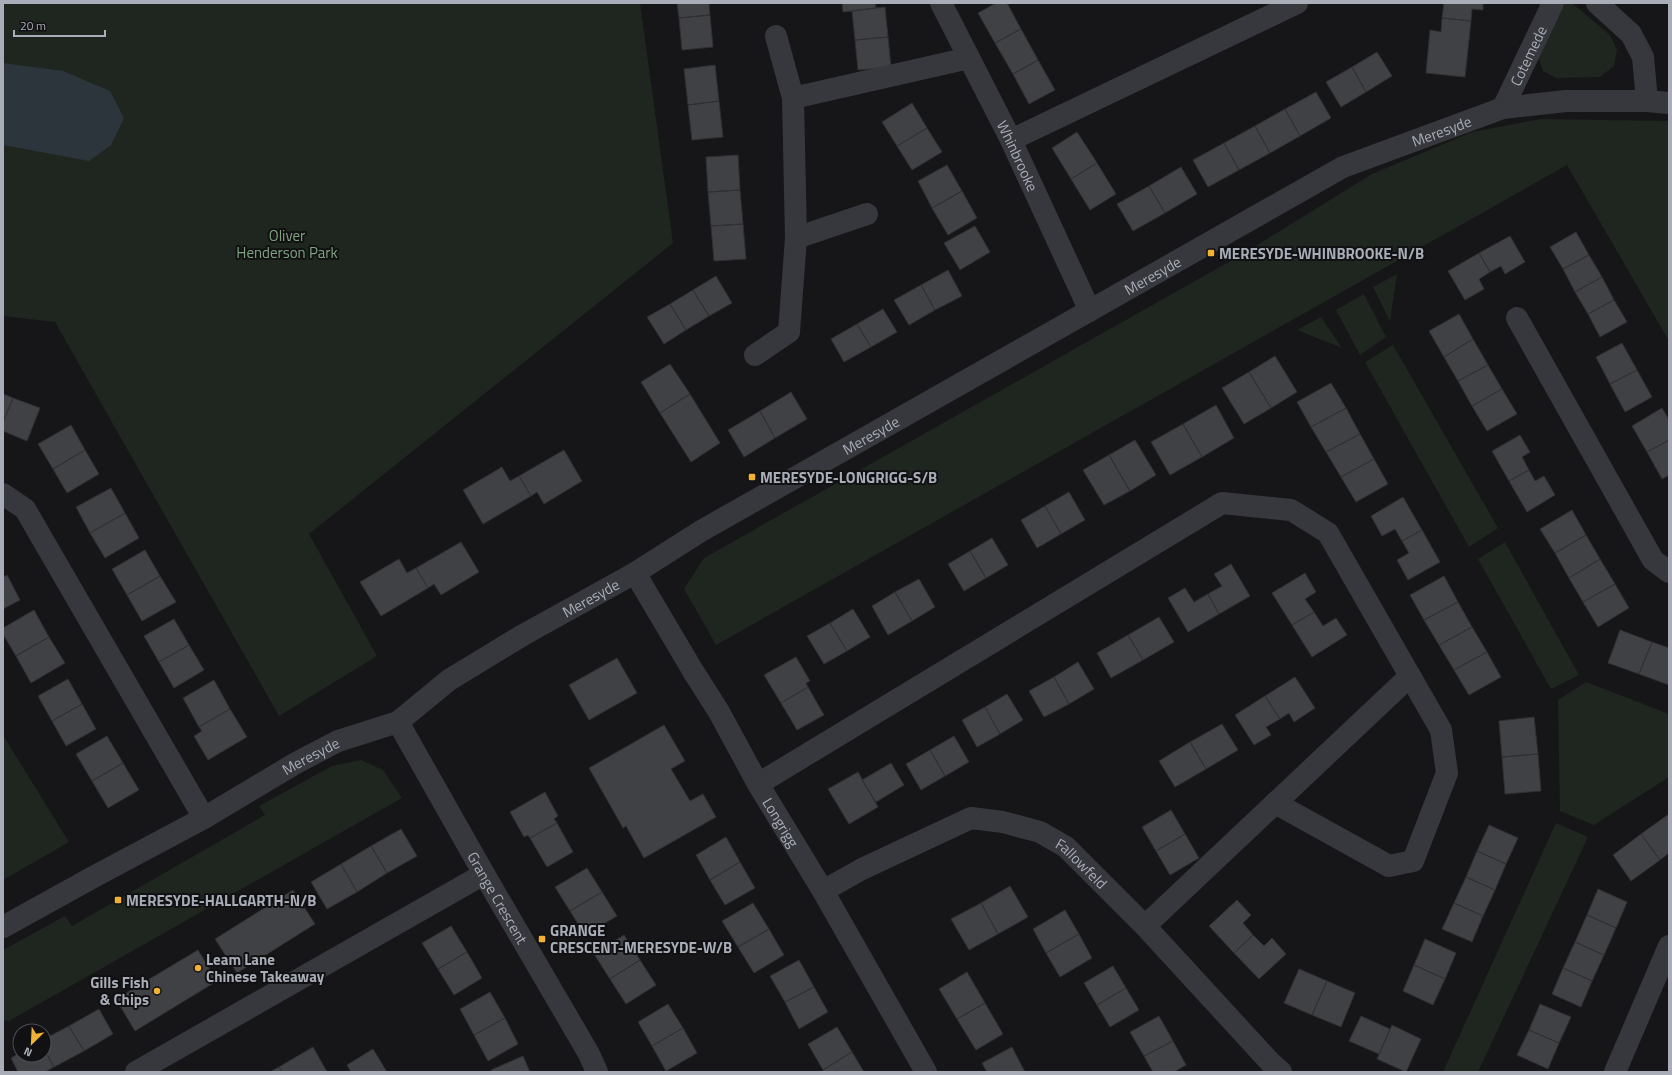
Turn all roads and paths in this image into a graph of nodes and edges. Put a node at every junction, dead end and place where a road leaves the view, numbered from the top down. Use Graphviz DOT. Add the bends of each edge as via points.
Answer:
graph roads {
  1 [pos="941,3"];
  2 [pos="1297,3"];
  3 [pos="1554,3"];
  4 [pos="1597,3"];
  5 [pos="776,36"];
  6 [pos="969,58"];
  7 [pos="792,98"];
  8 [pos="1647,101"];
  9 [pos="1669,103"];
  10 [pos="1503,108"];
  11 [pos="1010,140"];
  12 [pos="866,214"];
  13 [pos="796,238"];
  14 [pos="1090,311"];
  15 [pos="1517,318"];
  16 [pos="755,355"];
  17 [pos="3,494"];
  18 [pos="1669,572"];
  19 [pos="635,573"];
  20 [pos="1410,676"];
  21 [pos="398,722"];
  22 [pos="758,784"];
  23 [pos="1275,803"];
  24 [pos="204,818"];
  25 [pos="484,874"];
  26 [pos="823,891"];
  27 [pos="1145,926"];
  28 [pos="3,927"];
  29 [pos="1669,946"];
  30 [pos="136,1072"];
  31 [pos="597,1072"];
  32 [pos="926,1072"];
  33 [pos="1281,1072"];
  34 [pos="1615,1072"];
  1 -- 6 [label="street, Whinbrooke"];
  2 -- 11 [label="street"];
  3 -- 10 [label="street, Cotemede"];
  4 -- 8 [label="street" via="1631,34 1643,57"];
  5 -- 7 [label="street"];
  6 -- 7 [label="street"];
  6 -- 11 [label="street, Whinbrooke"];
  7 -- 13 [label="street"];
  8 -- 9 [label="street, Meresyde"];
  8 -- 10 [label="street, Meresyde" via="1566,101"];
  10 -- 14 [label="street, Meresyde" via="1342,166"];
  11 -- 14 [label="street, Whinbrooke"];
  12 -- 13 [label="street"];
  13 -- 16 [label="street" via="789,332"];
  14 -- 19 [label="street, Meresyde" via="702,531"];
  15 -- 18 [label="street" via="1653,560"];
  17 -- 24 [label="street" via="25,509"];
  19 -- 21 [label="street, Meresyde" via="449,680"];
  19 -- 22 [label="street, Longrigg" via="719,712"];
  20 -- 22 [label="street" via="1328,533 1291,510 1222,503"];
  20 -- 23 [label="street"];
  20 -- 23 [label="street" via="1442,730 1447,773 1413,861 1389,866"];
  21 -- 24 [label="street, Meresyde" via="338,741"];
  21 -- 25 [label="street, Grange Crescent"];
  22 -- 26 [label="street, Longrigg"];
  23 -- 27 [label="street"];
  24 -- 28 [label="street, Meresyde"];
  25 -- 30 [label="street"];
  25 -- 31 [label="street, Grange Crescent"];
  26 -- 27 [label="street, Fallowfeld" via="862,869 971,818 1004,822 1040,832 1066,847"];
  26 -- 32 [label="street, Longrigg"];
  27 -- 33 [label="street, Fallowfeld"];
  29 -- 34 [label="street"];
}
